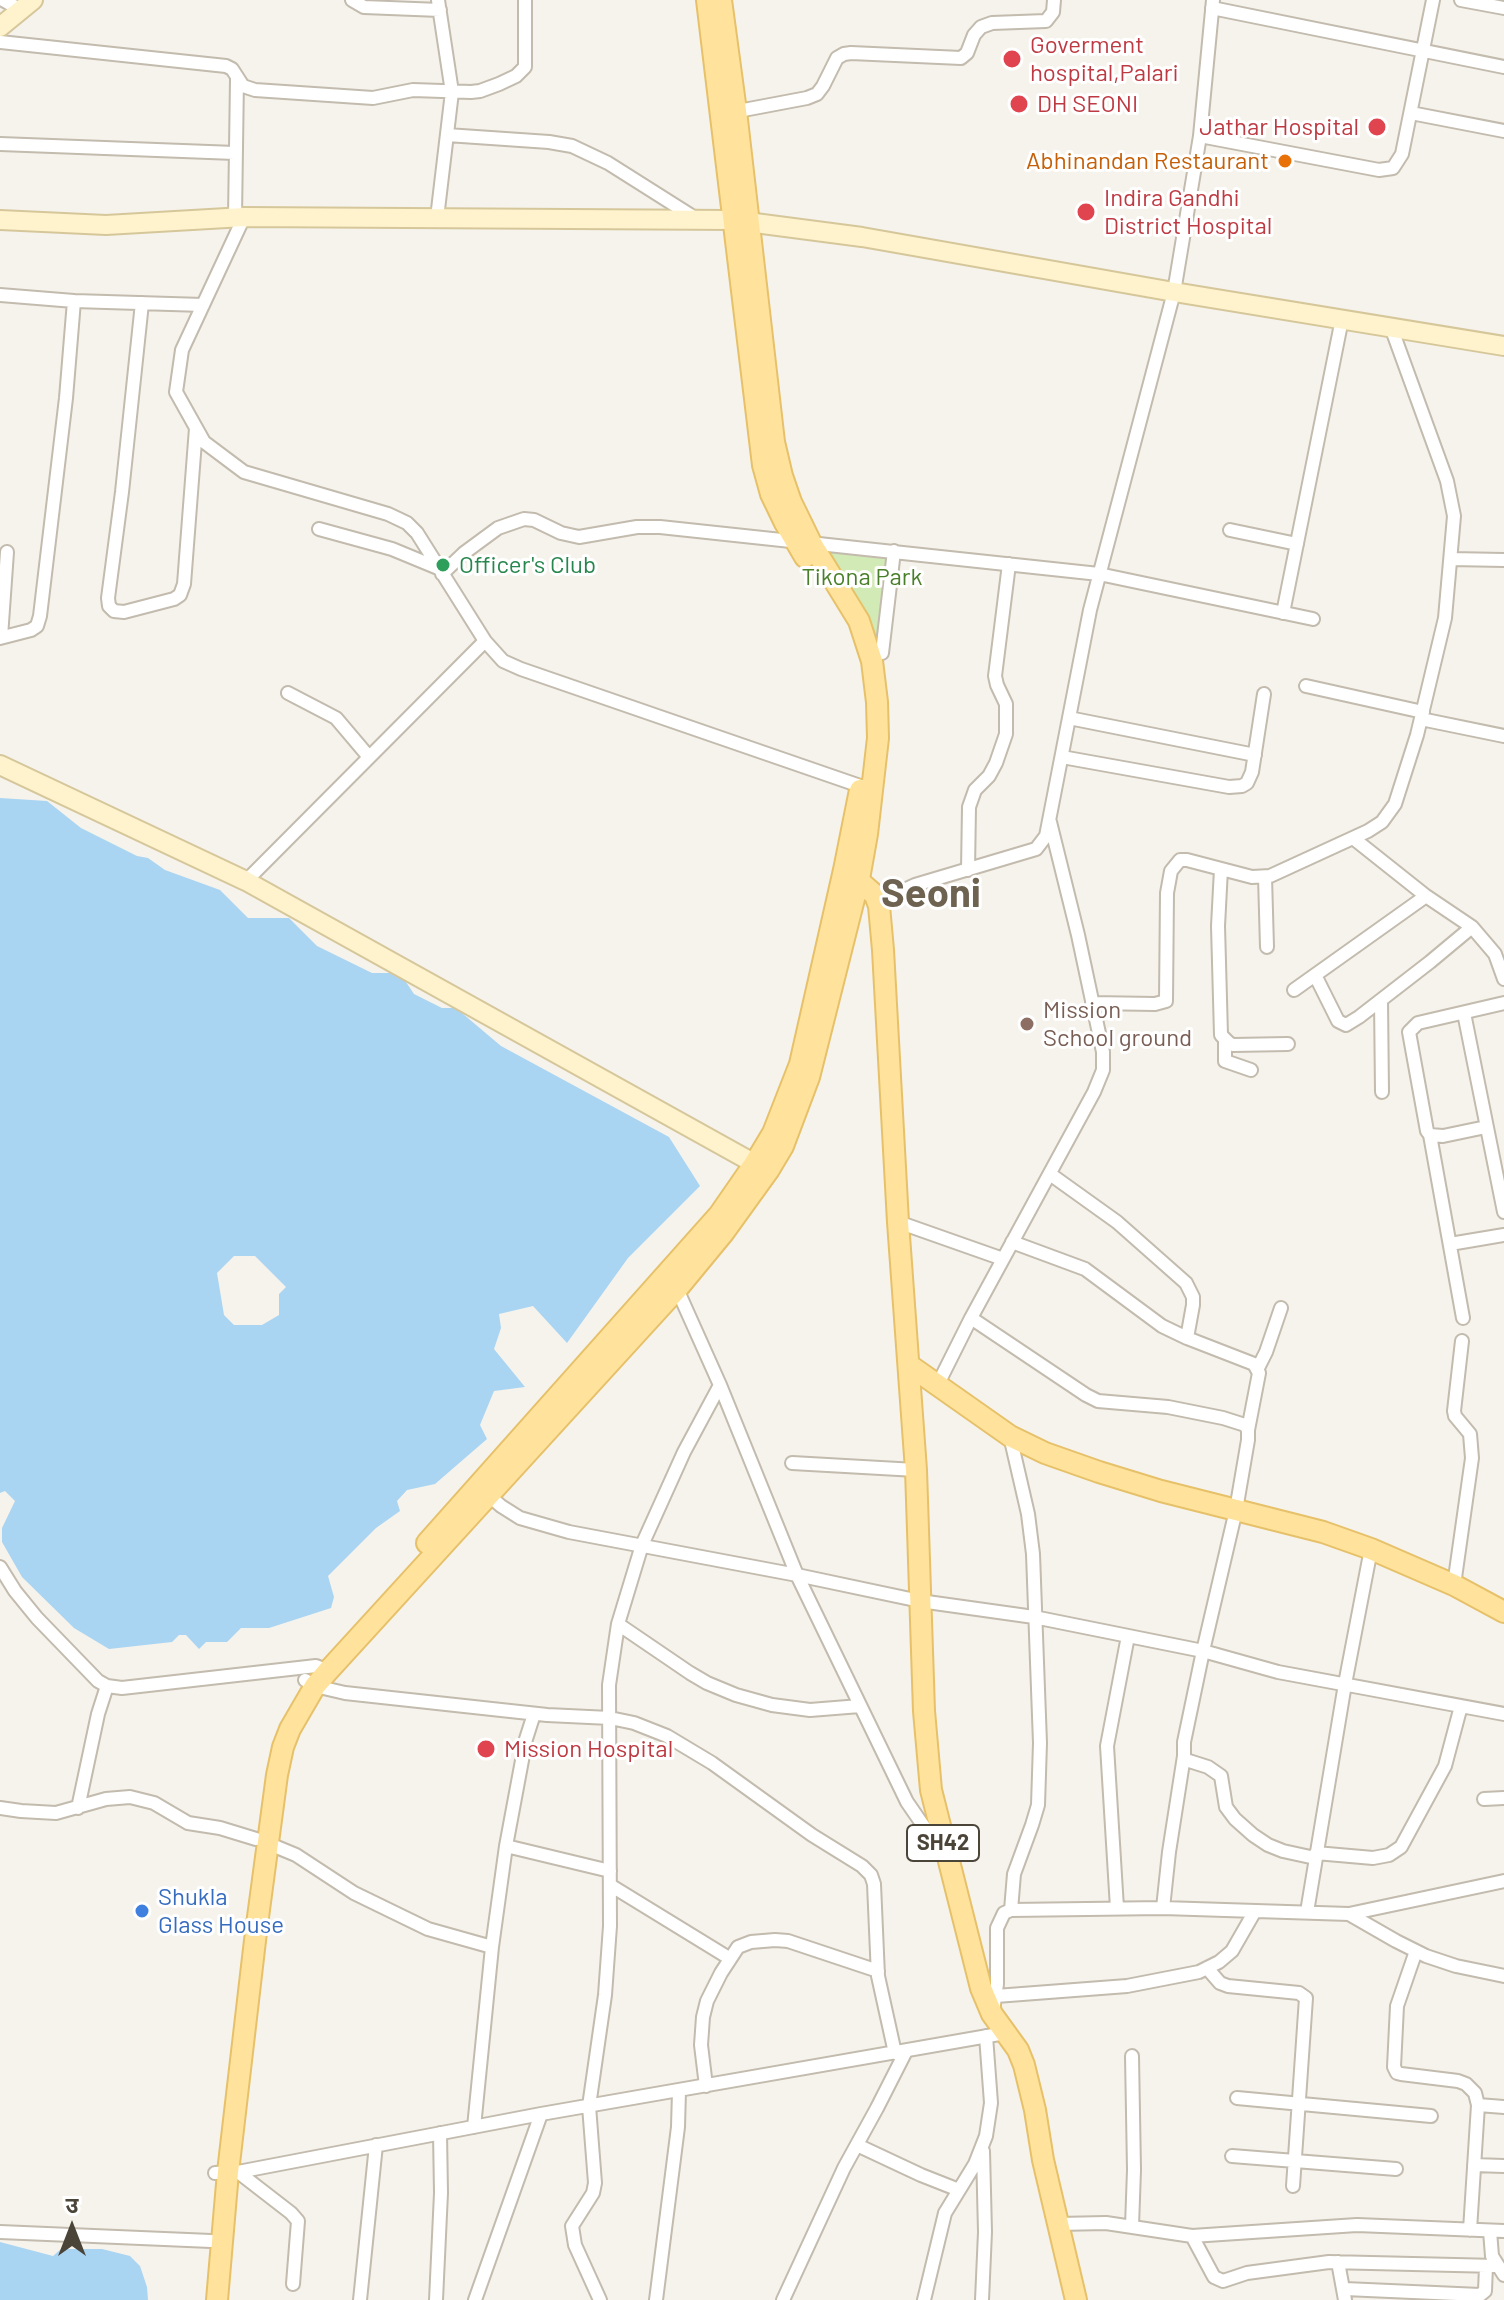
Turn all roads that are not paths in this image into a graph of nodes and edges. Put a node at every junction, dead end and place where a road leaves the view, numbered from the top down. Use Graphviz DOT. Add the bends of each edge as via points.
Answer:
graph roads {
  1 [pos="3,0"];
  2 [pos="352,0"];
  3 [pos="525,0"];
  4 [pos="707,0"];
  5 [pos="721,0"];
  6 [pos="1054,0"];
  7 [pos="1433,0"];
  8 [pos="1461,0"];
  9 [pos="1212,4"];
  10 [pos="27,5"];
  11 [pos="439,5"];
  12 [pos="1504,8"];
  13 [pos="0,27"];
  14 [pos="0,42"];
  15 [pos="1424,51"];
  16 [pos="1504,67"];
  17 [pos="237,76"];
  18 [pos="452,92"];
  19 [pos="729,112"];
  20 [pos="1411,113"];
  21 [pos="1504,131"];
  22 [pos="447,135"];
  23 [pos="1200,136"];
  24 [pos="0,144"];
  25 [pos="235,153"];
  26 [pos="239,217"];
  27 [pos="437,218"];
  28 [pos="0,220"];
  29 [pos="698,220"];
  30 [pos="740,221"];
  31 [pos="1174,292"];
  32 [pos="0,295"];
  33 [pos="74,301"];
  34 [pos="142,303"];
  35 [pos="203,305"];
  36 [pos="1342,319"];
  37 [pos="1391,327"];
  38 [pos="1504,346"];
  39 [pos="196,428"];
  40 [pos="319,529"];
  41 [pos="1230,530"];
  42 [pos="803,542"];
  43 [pos="1297,544"];
  44 [pos="894,551"];
  45 [pos="7,552"];
  46 [pos="1451,559"];
  47 [pos="1504,560"];
  48 [pos="1009,564"];
  49 [pos="440,571"];
  50 [pos="1099,574"];
  51 [pos="1283,613"];
  52 [pos="1313,619"];
  53 [pos="1,638"];
  54 [pos="485,641"];
  55 [pos="882,653"];
  56 [pos="1306,686"];
  57 [pos="288,693"];
  58 [pos="1264,694"];
  59 [pos="1422,715"];
  60 [pos="1069,718"];
  61 [pos="1504,736"];
  62 [pos="1255,755"];
  63 [pos="369,757"];
  64 [pos="1062,757"];
  65 [pos="0,765"];
  66 [pos="866,788"];
  67 [pos="1050,820"];
  68 [pos="1353,838"];
  69 [pos="1221,869"];
  70 [pos="968,870"];
  71 [pos="852,874"];
  72 [pos="1265,877"];
  73 [pos="246,881"];
  74 [pos="1426,896"];
  75 [pos="879,906"];
  76 [pos="1472,927"];
  77 [pos="1267,947"];
  78 [pos="1315,975"];
  79 [pos="1504,979"];
  80 [pos="1294,990"];
  81 [pos="1381,1000"];
  82 [pos="1092,1003"];
  83 [pos="1504,1003"];
  84 [pos="1464,1013"];
  85 [pos="1225,1040"];
  86 [pos="1288,1044"];
  87 [pos="1251,1070"];
  88 [pos="1382,1092"];
  89 [pos="1486,1127"];
  90 [pos="1430,1135"];
  91 [pos="762,1167"];
  92 [pos="1050,1174"];
  93 [pos="1504,1212"];
  94 [pos="898,1222"];
  95 [pos="1504,1235"];
  96 [pos="1012,1242"];
  97 [pos="1450,1244"];
  98 [pos="1003,1259"];
  99 [pos="677,1289"];
  100 [pos="1281,1308"];
  101 [pos="971,1318"];
  102 [pos="1463,1318"];
  103 [pos="1187,1338"];
  104 [pos="1462,1341"];
  105 [pos="909,1365"];
  106 [pos="1258,1368"];
  107 [pos="938,1384"];
  108 [pos="720,1385"];
  109 [pos="1248,1430"];
  110 [pos="1010,1436"];
  111 [pos="792,1463"];
  112 [pos="916,1470"];
  113 [pos="483,1490"];
  114 [pos="1236,1510"];
  115 [pos="642,1545"];
  116 [pos="1371,1549"];
  117 [pos="0,1567"];
  118 [pos="797,1575"];
  119 [pos="1454,1585"];
  120 [pos="920,1601"];
  121 [pos="1504,1612"];
  122 [pos="1034,1617"];
  123 [pos="618,1624"];
  124 [pos="1128,1636"];
  125 [pos="1203,1651"];
  126 [pos="316,1676"];
  127 [pos="1345,1684"];
  128 [pos="107,1686"];
  129 [pos="860,1706"];
  130 [pos="1461,1706"];
  131 [pos="534,1714"];
  132 [pos="1504,1714"];
  133 [pos="610,1718"];
  134 [pos="1184,1756"];
  135 [pos="1504,1798"];
  136 [pos="1484,1799"];
  137 [pos="0,1808"];
  138 [pos="78,1808"];
  139 [pos="262,1841"];
  140 [pos="506,1846"];
  141 [pos="945,1850"];
  142 [pos="1316,1856"];
  143 [pos="610,1871"];
  144 [pos="1504,1881"];
  145 [pos="610,1885"];
  146 [pos="1117,1908"];
  147 [pos="1163,1908"];
  148 [pos="1011,1910"];
  149 [pos="1255,1911"];
  150 [pos="1307,1912"];
  151 [pos="1349,1914"];
  152 [pos="492,1947"];
  153 [pos="1416,1951"];
  154 [pos="729,1958"];
  155 [pos="1207,1968"];
  156 [pos="878,1971"];
  157 [pos="1504,1976"];
  158 [pos="994,2005"];
  159 [pos="996,2035"];
  160 [pos="900,2052"];
  161 [pos="1132,2056"];
  162 [pos="706,2086"];
  163 [pos="679,2091"];
  164 [pos="1237,2098"];
  165 [pos="1299,2103"];
  166 [pos="1478,2105"];
  167 [pos="589,2106"];
  168 [pos="1504,2107"];
  169 [pos="541,2114"];
  170 [pos="1431,2116"];
  171 [pos="474,2127"];
  172 [pos="440,2133"];
  173 [pos="376,2145"];
  174 [pos="857,2145"];
  175 [pos="983,2145"];
  176 [pos="1232,2156"];
  177 [pos="1295,2161"];
  178 [pos="1474,2165"];
  179 [pos="1504,2166"];
  180 [pos="1396,2169"];
  181 [pos="227,2172"];
  182 [pos="1293,2186"];
  183 [pos="959,2190"];
  184 [pos="1058,2224"];
  185 [pos="1132,2226"];
  186 [pos="1470,2230"];
  187 [pos="1490,2231"];
  188 [pos="1504,2231"];
  189 [pos="0,2232"];
  190 [pos="1192,2236"];
  191 [pos="211,2241"];
  192 [pos="1338,2262"];
  193 [pos="1496,2269"];
  194 [pos="293,2284"];
  195 [pos="1345,2294"];
  196 [pos="1395,2296"];
  197 [pos="1469,2298"];
  198 [pos="206,2300"];
  199 [pos="217,2300"];
  200 [pos="360,2300"];
  201 [pos="436,2300"];
  202 [pos="475,2300"];
  203 [pos="600,2300"];
  204 [pos="656,2300"];
  205 [pos="783,2300"];
  206 [pos="924,2300"];
  207 [pos="982,2300"];
  208 [pos="1076,2300"];
  1 -- 10 [label="street"];
  2 -- 11 [label="street" via="364,7"];
  3 -- 18 [label="street" via="525,67 480,91"];
  4 -- 19 [label="main road"];
  5 -- 19 [label="main road"];
  6 -- 19 [label="street" via="1046,21 992,23 976,30 961,58 844,54 817,94"];
  7 -- 15 [label="street"];
  8 -- 12 [label="street"];
  9 -- 15 [label="street"];
  9 -- 23 [label="street"];
  10 -- 13 [label="street"];
  11 -- 18 [label="street"];
  14 -- 17 [label="street" via="216,65"];
  15 -- 16 [label="street"];
  15 -- 20 [label="street"];
  17 -- 18 [label="street" via="243,86 255,90 373,98 413,90"];
  17 -- 25 [label="street"];
  18 -- 22 [label="street"];
  19 -- 30 [label="main road"];
  20 -- 21 [label="street"];
  20 -- 23 [label="street" via="1400,160 1385,170"];
  22 -- 27 [label="street"];
  22 -- 29 [label="street" via="572,146"];
  23 -- 31 [label="street"];
  24 -- 25 [label="street"];
  25 -- 26 [label="street"];
  26 -- 27 [label="street"];
  26 -- 28 [label="street" via="106,225"];
  26 -- 35 [label="street"];
  27 -- 29 [label="street"];
  29 -- 30 [label="street"];
  30 -- 31 [label="street"];
  30 -- 42 [label="main road" via="763,465 771,494"];
  31 -- 36 [label="street"];
  31 -- 50 [label="street"];
  32 -- 33 [label="street"];
  33 -- 34 [label="street"];
  33 -- 53 [label="street" via="40,616 31,630"];
  34 -- 35 [label="street"];
  34 -- 39 [label="street" via="108,598 114,611 180,595"];
  35 -- 39 [label="street" via="182,350 176,392"];
  36 -- 37 [label="street"];
  36 -- 43 [label="street"];
  37 -- 38 [label="street"];
  37 -- 46 [label="street" via="1452,500"];
  39 -- 49 [label="street" via="204,442 244,472 407,523"];
  40 -- 49 [label="street" via="392,549"];
  41 -- 43 [label="street"];
  42 -- 44 [label="street"];
  42 -- 49 [label="street" via="660,527 579,537 524,519 498,528"];
  42 -- 66 [label="main road" via="861,660"];
  43 -- 51 [label="street"];
  44 -- 48 [label="street"];
  44 -- 55 [label="street"];
  45 -- 53 [label="street"];
  46 -- 47 [label="street"];
  46 -- 59 [label="street" via="1445,618"];
  48 -- 50 [label="street"];
  48 -- 70 [label="street" via="995,676 1006,704 1006,734 996,763 969,807"];
  49 -- 54 [label="street"];
  50 -- 51 [label="street"];
  50 -- 60 [label="street"];
  51 -- 52 [label="street"];
  54 -- 63 [label="street"];
  54 -- 66 [label="street" via="503,661 521,669"];
  56 -- 59 [label="street"];
  57 -- 63 [label="street" via="336,718"];
  58 -- 62 [label="street"];
  59 -- 61 [label="street"];
  59 -- 68 [label="street" via="1391,812"];
  60 -- 62 [label="street"];
  60 -- 64 [label="street"];
  62 -- 64 [label="street" via="1249,779 1235,787"];
  63 -- 73 [label="street"];
  64 -- 67 [label="street"];
  65 -- 73 [label="street"];
  66 -- 71 [label="main road"];
  67 -- 70 [label="street" via="1036,849"];
  67 -- 82 [label="street"];
  68 -- 72 [label="street"];
  68 -- 74 [label="street"];
  69 -- 72 [label="street"];
  69 -- 82 [label="street" via="1180,860 1171,871 1166,1001"];
  69 -- 85 [label="street" via="1219,1026"];
  70 -- 75 [label="street" via="905,889"];
  71 -- 75 [label="main road" via="875,895"];
  71 -- 91 [label="main road" via="809,1077 783,1146"];
  72 -- 77 [label="street"];
  73 -- 91 [label="street"];
  74 -- 76 [label="street"];
  74 -- 78 [label="street"];
  75 -- 94 [label="main road"];
  76 -- 79 [label="street" via="1495,954"];
  76 -- 81 [label="street"];
  78 -- 80 [label="street"];
  78 -- 81 [label="street" via="1342,1024 1352,1023"];
  81 -- 88 [label="street"];
  82 -- 92 [label="street" via="1103,1070"];
  83 -- 84 [label="street"];
  84 -- 89 [label="street"];
  84 -- 90 [label="street" via="1418,1023 1409,1032"];
  85 -- 86 [label="street" via="1233,1045"];
  85 -- 87 [label="street" via="1225,1061"];
  89 -- 90 [label="street"];
  89 -- 93 [label="street"];
  90 -- 97 [label="street"];
  91 -- 99 [label="main road" via="724,1232"];
  91 -- 113 [label="main road"];
  92 -- 96 [label="street"];
  92 -- 103 [label="street" via="1117,1222 1186,1283 1193,1297"];
  94 -- 98 [label="street"];
  94 -- 105 [label="main road"];
  95 -- 97 [label="street"];
  96 -- 98 [label="street"];
  96 -- 103 [label="street" via="1085,1269 1162,1326"];
  97 -- 102 [label="street"];
  98 -- 101 [label="street"];
  99 -- 108 [label="street"];
  99 -- 113 [label="main road"];
  100 -- 106 [label="street"];
  101 -- 107 [label="street"];
  101 -- 109 [label="street" via="1098,1401 1168,1407 1223,1418"];
  103 -- 106 [label="street"];
  104 -- 119 [label="street" via="1454,1411 1470,1434 1472,1458"];
  105 -- 107 [label="main road"];
  105 -- 112 [label="main road, SH42"];
  106 -- 109 [label="street"];
  107 -- 110 [label="main road"];
  108 -- 115 [label="street"];
  108 -- 118 [label="street"];
  109 -- 114 [label="street"];
  110 -- 114 [label="main road" via="1099,1472"];
  110 -- 122 [label="street" via="1030,1527"];
  111 -- 112 [label="street"];
  112 -- 120 [label="main road, SH42"];
  113 -- 115 [label="street" via="520,1518"];
  113 -- 126 [label="main road"];
  114 -- 116 [label="main road"];
  114 -- 125 [label="street"];
  115 -- 118 [label="street"];
  115 -- 123 [label="street"];
  116 -- 119 [label="main road"];
  116 -- 127 [label="street"];
  117 -- 128 [label="street" via="37,1618"];
  118 -- 120 [label="street"];
  118 -- 129 [label="street"];
  119 -- 121 [label="main road"];
  120 -- 122 [label="street"];
  120 -- 141 [label="main road, SH42" via="930,1779"];
  122 -- 124 [label="street"];
  122 -- 148 [label="street" via="1040,1781 1038,1805 1014,1874"];
  123 -- 129 [label="street" via="690,1673 736,1695 810,1710"];
  123 -- 133 [label="street"];
  124 -- 125 [label="street"];
  124 -- 146 [label="street" via="1107,1746"];
  125 -- 127 [label="street"];
  125 -- 134 [label="street"];
  126 -- 128 [label="street"];
  126 -- 131 [label="street" via="345,1693"];
  126 -- 139 [label="main road" via="275,1734"];
  127 -- 130 [label="street"];
  127 -- 142 [label="street"];
  128 -- 138 [label="street"];
  129 -- 141 [label="street" via="907,1802"];
  130 -- 132 [label="street"];
  130 -- 142 [label="street" via="1445,1766 1401,1847 1373,1858"];
  131 -- 133 [label="street"];
  131 -- 140 [label="street"];
  133 -- 143 [label="street"];
  133 -- 156 [label="street" via="667,1736 862,1866 874,1884"];
  134 -- 142 [label="street" via="1221,1776 1226,1807 1253,1835 1276,1848"];
  134 -- 147 [label="street"];
  135 -- 136 [label="street"];
  137 -- 138 [label="street" via="40,1813"];
  138 -- 139 [label="street" via="119,1797 143,1799 188,1823"];
  139 -- 152 [label="street" via="428,1929"];
  139 -- 181 [label="main road" via="243,1931"];
  140 -- 143 [label="street"];
  140 -- 152 [label="street"];
  141 -- 158 [label="main road, SH42" via="981,1988"];
  142 -- 150 [label="street"];
  143 -- 145 [label="street"];
  144 -- 151 [label="street"];
  145 -- 154 [label="street"];
  145 -- 167 [label="street" via="605,1995"];
  146 -- 147 [label="street"];
  146 -- 148 [label="street"];
  147 -- 149 [label="street"];
  148 -- 158 [label="street" via="997,1928"];
  149 -- 150 [label="street"];
  149 -- 155 [label="street" via="1232,1951"];
  150 -- 151 [label="street"];
  151 -- 153 [label="street"];
  152 -- 171 [label="street"];
  153 -- 157 [label="street"];
  153 -- 166 [label="street" via="1397,2006 1395,2071 1462,2082 1475,2093"];
  154 -- 156 [label="street" via="743,1944 775,1940"];
  154 -- 162 [label="street" via="703,2017"];
  155 -- 158 [label="street" via="1127,1986"];
  155 -- 165 [label="street" via="1228,1986 1306,1998"];
  156 -- 160 [label="street"];
  158 -- 159 [label="main road, SH42"];
  159 -- 160 [label="street"];
  159 -- 175 [label="street"];
  159 -- 184 [label="main road, SH42" via="1018,2050 1030,2086"];
  160 -- 162 [label="street"];
  160 -- 174 [label="street"];
  161 -- 185 [label="street"];
  162 -- 163 [label="street"];
  163 -- 167 [label="street"];
  163 -- 204 [label="street"];
  164 -- 165 [label="street"];
  165 -- 170 [label="street"];
  165 -- 177 [label="street"];
  166 -- 168 [label="street"];
  166 -- 178 [label="street"];
  167 -- 169 [label="street"];
  167 -- 203 [label="street" via="595,2183 572,2235"];
  169 -- 171 [label="street"];
  169 -- 202 [label="street"];
  171 -- 172 [label="street"];
  172 -- 173 [label="street"];
  172 -- 201 [label="street"];
  173 -- 181 [label="street"];
  173 -- 200 [label="street"];
  174 -- 183 [label="street"];
  174 -- 205 [label="street"];
  175 -- 183 [label="street"];
  175 -- 207 [label="street"];
  176 -- 177 [label="street"];
  177 -- 180 [label="street"];
  177 -- 182 [label="street"];
  178 -- 179 [label="street"];
  178 -- 186 [label="street"];
  181 -- 191 [label="main road"];
  181 -- 194 [label="street" via="298,2221"];
  181 -- 199 [label="main road"];
  183 -- 206 [label="street" via="941,2224"];
  184 -- 185 [label="street"];
  184 -- 208 [label="main road, SH42"];
  185 -- 190 [label="street"];
  186 -- 187 [label="street"];
  186 -- 190 [label="street" via="1336,2225"];
  187 -- 188 [label="street"];
  187 -- 193 [label="street"];
  189 -- 191 [label="street"];
  190 -- 192 [label="street" via="1214,2277 1223,2281"];
  191 -- 198 [label="main road"];
  192 -- 193 [label="street"];
  192 -- 195 [label="street"];
  193 -- 197 [label="street" via="1485,2291"];
  195 -- 196 [label="street"];
  196 -- 197 [label="street"];
}
